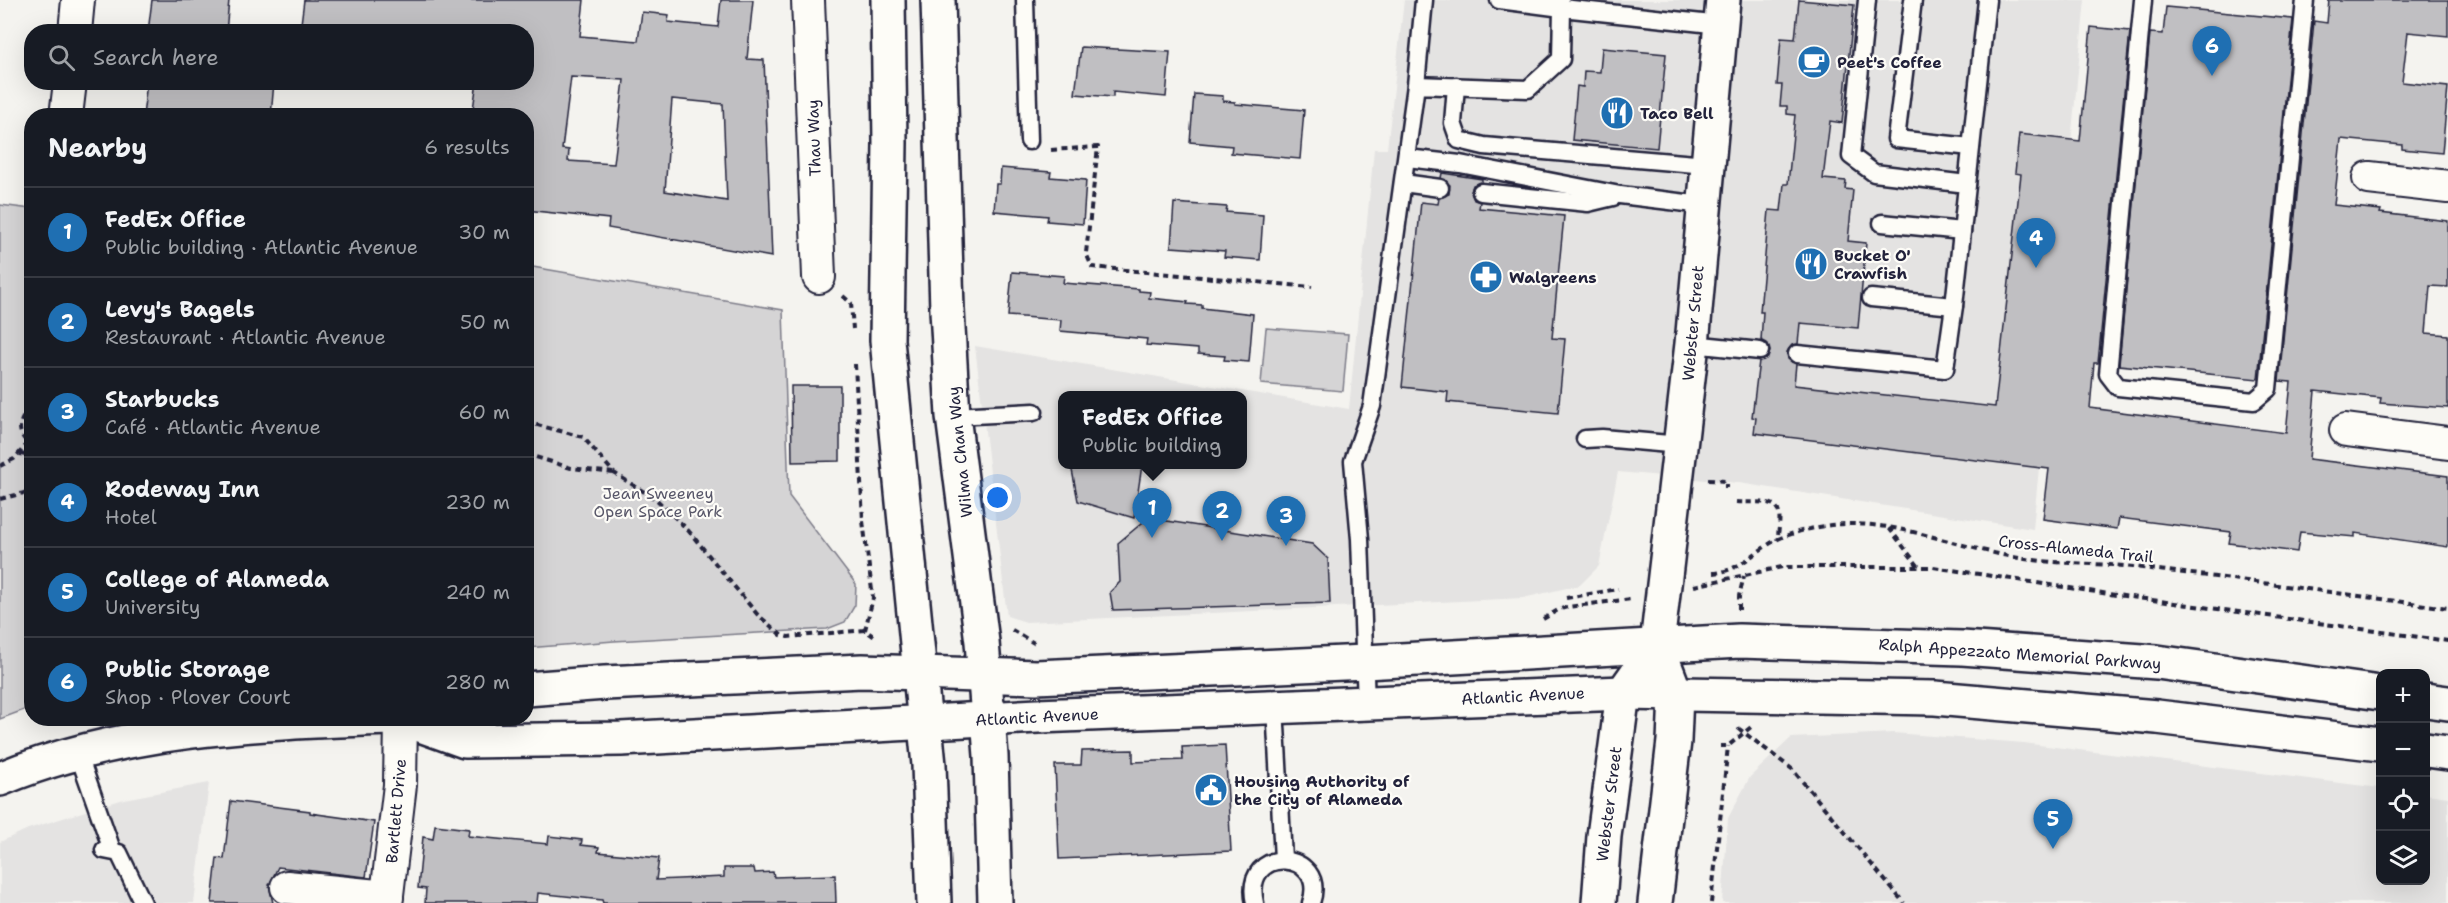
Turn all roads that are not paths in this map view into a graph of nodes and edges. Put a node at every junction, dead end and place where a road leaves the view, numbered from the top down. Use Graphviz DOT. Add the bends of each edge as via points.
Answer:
graph roads {
  1 [pos="78,0"];
  2 [pos="808,0"];
  3 [pos="888,0"];
  4 [pos="938,0"];
  5 [pos="1025,0"];
  6 [pos="1424,0"];
  7 [pos="1499,0"];
  8 [pos="1868,0"];
  9 [pos="1913,0"];
  10 [pos="1987,0"];
  11 [pos="2144,0"];
  12 [pos="2301,0"];
  13 [pos="1561,4"];
  14 [pos="1722,13"];
  15 [pos="76,24"];
  16 [pos="1416,85"];
  17 [pos="1456,86"];
  18 [pos="68,90"];
  19 [pos="67,108"];
  20 [pos="1029,141"];
  21 [pos="1971,147"];
  22 [pos="1407,158"];
  23 [pos="1707,165"];
  24 [pos="2369,178"];
  25 [pos="1403,183"];
  26 [pos="1967,184"];
  27 [pos="2448,187"];
  28 [pos="1440,188"];
  29 [pos="1481,192"];
  30 [pos="1620,195"];
  31 [pos="1703,206"];
  32 [pos="1882,223"];
  33 [pos="1962,231"];
  34 [pos="819,277"];
  35 [pos="1871,298"];
  36 [pos="1954,306"];
  37 [pos="1692,344"];
  38 [pos="1760,351"];
  39 [pos="1797,354"];
  40 [pos="1034,412"];
  41 [pos="953,416"];
  42 [pos="2346,429"];
  43 [pos="1585,439"];
  44 [pos="2448,442"];
  45 [pos="1680,446"];
  46 [pos="1657,645"];
  47 [pos="1365,662"];
  48 [pos="920,673"];
  49 [pos="984,675"];
  50 [pos="534,688"];
  51 [pos="2376,692"];
  52 [pos="1623,693"];
  53 [pos="1677,694"];
  54 [pos="2430,701"];
  55 [pos="2448,703"];
  56 [pos="1366,704"];
  57 [pos="1275,706"];
  58 [pos="988,720"];
  59 [pos="926,723"];
  60 [pos="231,726"];
  61 [pos="401,726"];
  62 [pos="423,726"];
  63 [pos="2376,744"];
  64 [pos="2430,751"];
  65 [pos="78,753"];
  66 [pos="2448,753"];
  67 [pos="0,779"];
  68 [pos="1283,859"];
  69 [pos="287,887"];
  70 [pos="387,900"];
  71 [pos="142,903"];
  72 [pos="934,903"];
  73 [pos="995,903"];
  74 [pos="1255,903"];
  75 [pos="1311,903"];
  76 [pos="1599,903"];
  77 [pos="1655,903"];
  1 -- 15 [label="street"];
  2 -- 34 [label="street, Thau Way"];
  3 -- 48 [label="street" via="887,340"];
  4 -- 41 [label="street, Wilma Chan Way"];
  5 -- 20 [label="lane"];
  6 -- 16 [label="lane"];
  7 -- 13 [label="lane"];
  8 -- 26 [label="lane" via="1851,156 1875,173"];
  9 -- 21 [label="lane" via="1896,139"];
  10 -- 21 [label="lane"];
  11 -- 12 [label="lane" via="2108,374 2118,387 2254,401 2268,389"];
  13 -- 14 [label="lane"];
  13 -- 17 [label="lane" via="1561,59 1528,89"];
  14 -- 23 [label="street, Webster Street"];
  16 -- 17 [label="lane"];
  16 -- 22 [label="lane"];
  17 -- 23 [label="lane" via="1453,123 1459,140 1484,146"];
  18 -- 19 [label="street"];
  21 -- 26 [label="lane"];
  22 -- 25 [label="lane"];
  22 -- 30 [label="lane" via="1460,164"];
  23 -- 31 [label="street, Webster Street"];
  24 -- 27 [label="street"];
  25 -- 28 [label="lane"];
  25 -- 47 [label="lane" via="1372,406 1353,461"];
  26 -- 33 [label="lane"];
  29 -- 30 [label="lane" via="1588,203"];
  30 -- 31 [label="lane"];
  31 -- 37 [label="street, Webster Street"];
  32 -- 33 [label="lane"];
  33 -- 36 [label="lane"];
  35 -- 36 [label="lane"];
  36 -- 39 [label="lane" via="1945,369"];
  37 -- 38 [label="lane"];
  37 -- 45 [label="street, Webster Street"];
  40 -- 41 [label="lane"];
  41 -- 49 [label="street, Wilma Chan Way"];
  42 -- 44 [label="street"];
  43 -- 45 [label="lane"];
  45 -- 46 [label="street, Webster Street"];
  46 -- 47 [label="street"];
  46 -- 51 [label="street, Ralph Appezzato Memorial Parkway" via="1739,641 1973,649 2157,662"];
  46 -- 52 [label="street, Webster Street"];
  46 -- 53 [label="street, Webster Street"];
  47 -- 49 [label="street" via="1036,677"];
  47 -- 56 [label="lane"];
  48 -- 49 [label="street"];
  48 -- 50 [label="street" via="862,671"];
  48 -- 59 [label="street"];
  49 -- 58 [label="street, Wilma Chan Way"];
  52 -- 53 [label="street, Atlantic Avenue"];
  52 -- 56 [label="street, Atlantic Avenue"];
  52 -- 76 [label="street, Webster Street"];
  53 -- 63 [label="street" via="1935,698 2157,717"];
  53 -- 77 [label="street, Webster Street"];
  54 -- 55 [label="street"];
  56 -- 57 [label="street, Atlantic Avenue"];
  57 -- 58 [label="street, Atlantic Avenue"];
  57 -- 68 [label="lane"];
  58 -- 59 [label="street, Atlantic Avenue"];
  58 -- 73 [label="street, Wilma Chan Way"];
  59 -- 62 [label="street, Atlantic Avenue" via="621,739 465,741"];
  59 -- 72 [label="street"];
  60 -- 65 [label="street"];
  61 -- 70 [label="street, Bartlett Drive" via="400,785"];
  64 -- 66 [label="street"];
  65 -- 67 [label="street"];
  65 -- 71 [label="lane" via="107,850 119,853"];
  68 -- 74 [label="lane" via="1261,868 1252,891"];
  68 -- 75 [label="lane" via="1305,868 1312,878"];
  69 -- 70 [label="street"];
}
